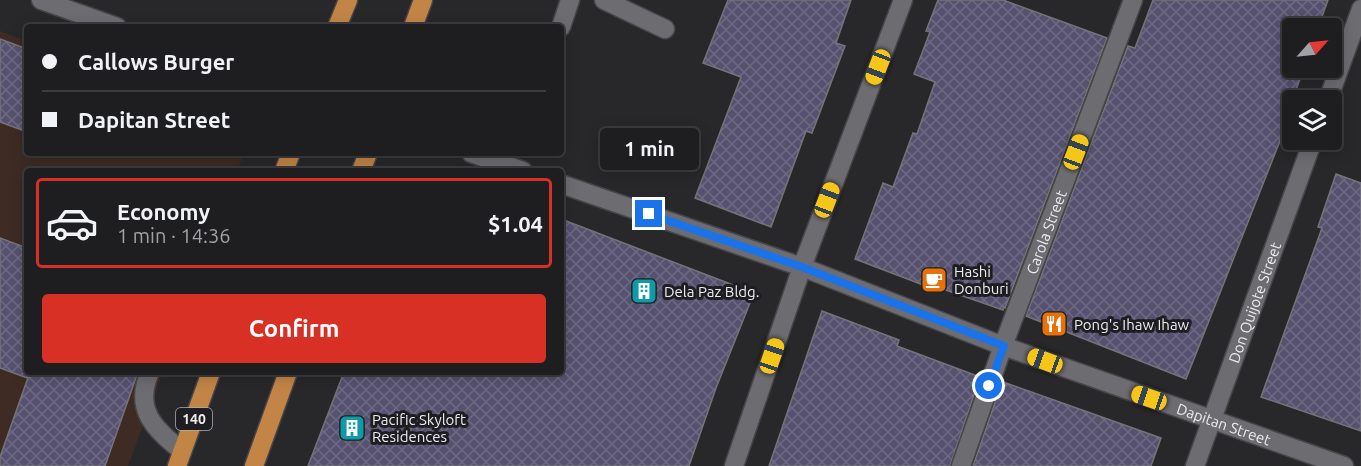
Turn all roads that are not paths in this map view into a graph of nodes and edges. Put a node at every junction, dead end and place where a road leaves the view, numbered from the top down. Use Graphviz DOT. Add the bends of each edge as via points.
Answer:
graph roads {
  1 [pos="42,0"];
  2 [pos="348,0"];
  3 [pos="423,0"];
  4 [pos="570,0"];
  5 [pos="604,0"];
  6 [pos="903,0"];
  7 [pos="1133,0"];
  8 [pos="1361,9"];
  9 [pos="109,24"];
  10 [pos="338,24"];
  11 [pos="414,24"];
  12 [pos="562,24"];
  13 [pos="665,29"];
  14 [pos="1332,90"];
  15 [pos="1309,150"];
  16 [pos="480,156"];
  17 [pos="514,168"];
  18 [pos="564,185"];
  19 [pos="802,267"];
  20 [pos="1004,346"];
  21 [pos="149,375"];
  22 [pos="210,375"];
  23 [pos="287,375"];
  24 [pos="1212,420"];
  25 [pos="179,458"];
  26 [pos="254,466"];
  27 [pos="734,466"];
  28 [pos="961,466"];
  29 [pos="1195,466"];
  30 [pos="1344,466"];
  1 -- 9 [label="street"];
  2 -- 10 [label="main road"];
  3 -- 11 [label="main road"];
  4 -- 12 [label="street"];
  5 -- 13 [label="street"];
  6 -- 19 [label="street"];
  7 -- 20 [label="street, Carola Street"];
  8 -- 14 [label="street"];
  15 -- 24 [label="street, Don Quijote Street"];
  16 -- 17 [label="street"];
  18 -- 19 [label="street, Dapitan Street"];
  19 -- 20 [label="street, Dapitan Street"];
  19 -- 27 [label="street"];
  20 -- 24 [label="street, Dapitan Street"];
  20 -- 28 [label="street, Carola Street"];
  21 -- 25 [label="street" via="144,385 147,415"];
  22 -- 25 [label="main road, 140"];
  23 -- 26 [label="main road"];
  24 -- 29 [label="street, Don Quijote Street"];
  24 -- 30 [label="street, Dapitan Street"];
}
